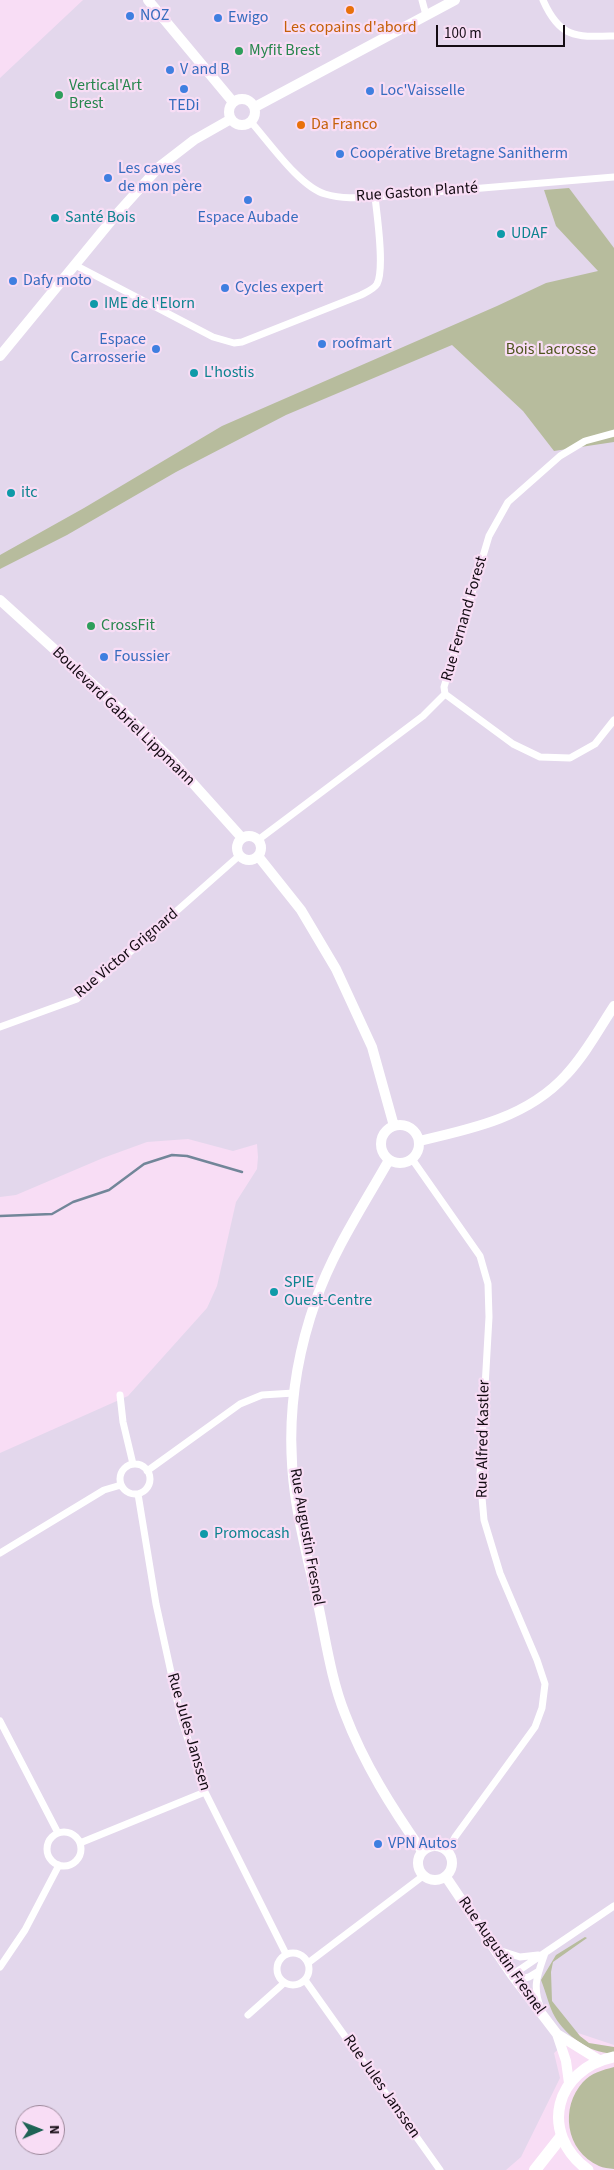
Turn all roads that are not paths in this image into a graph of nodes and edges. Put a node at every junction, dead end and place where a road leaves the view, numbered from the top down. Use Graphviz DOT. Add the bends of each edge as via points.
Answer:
graph roads {
  1 [pos="148,0"];
  2 [pos="422,0"];
  3 [pos="455,0"];
  4 [pos="543,0"];
  5 [pos="426,15"];
  6 [pos="614,36"];
  7 [pos="233,102"];
  8 [pos="255,107"];
  9 [pos="231,119"];
  10 [pos="251,122"];
  11 [pos="614,178"];
  12 [pos="375,197"];
  13 [pos="75,265"];
  14 [pos="0,356"];
  15 [pos="614,433"];
  16 [pos="0,600"];
  17 [pos="445,694"];
  18 [pos="614,720"];
  19 [pos="242,838"];
  20 [pos="258,840"];
  21 [pos="240,855"];
  22 [pos="258,856"];
  23 [pos="614,1006"];
  24 [pos="0,1027"];
  25 [pos="394,1126"];
  26 [pos="419,1141"];
  27 [pos="412,1159"];
  28 [pos="389,1160"];
  29 [pos="294,1393"];
  30 [pos="120,1395"];
  31 [pos="133,1464"];
  32 [pos="147,1471"];
  33 [pos="120,1485"];
  34 [pos="138,1494"];
  35 [pos="0,1553"];
  36 [pos="0,1721"];
  37 [pos="204,1792"];
  38 [pos="58,1833"];
  39 [pos="80,1843"];
  40 [pos="448,1851"];
  41 [pos="422,1852"];
  42 [pos="59,1865"];
  43 [pos="423,1876"];
  44 [pos="446,1877"];
  45 [pos="614,1906"];
  46 [pos="494,1948"];
  47 [pos="545,1952"];
  48 [pos="286,1954"];
  49 [pos="308,1963"];
  50 [pos="0,1967"];
  51 [pos="539,1971"];
  52 [pos="514,1978"];
  53 [pos="305,1980"];
  54 [pos="284,1983"];
  55 [pos="248,2015"];
  56 [pos="545,2018"];
  57 [pos="557,2034"];
  58 [pos="614,2057"];
  59 [pos="599,2060"];
  60 [pos="569,2083"];
  61 [pos="561,2137"];
  62 [pos="440,2170"];
  63 [pos="536,2170"];
  64 [pos="588,2170"];
  1 -- 7 [label="street"];
  2 -- 5 [label="street"];
  3 -- 5 [label="street"];
  4 -- 6 [label="street" via="555,21 571,34 580,37"];
  5 -- 8 [label="street"];
  7 -- 8 [label="street" via="243,98"];
  7 -- 9 [label="street" via="229,110"];
  8 -- 10 [label="street"];
  9 -- 10 [label="street" via="238,124"];
  9 -- 13 [label="street" via="194,140 159,167"];
  10 -- 12 [label="street, Rue Gaston Planté" via="312,188 340,197"];
  11 -- 12 [label="street, Rue Gaston Planté"];
  12 -- 13 [label="street" via="381,265 377,284 361,295 242,342 213,337"];
  13 -- 14 [label="street"];
  15 -- 17 [label="street, Rue Fernand Forest" via="585,441 560,456 508,502 489,536 444,687"];
  16 -- 19 [label="street, Boulevard Gabriel Lippmann" via="120,708"];
  17 -- 18 [label="street" via="513,744 540,757 570,758 594,744"];
  17 -- 20 [label="street, Rue Fernand Forest" via="422,716"];
  19 -- 20 [label="street" via="252,836"];
  19 -- 21 [label="street" via="238,844"];
  20 -- 22 [label="street" via="261,850"];
  21 -- 22 [label="street" via="247,860"];
  21 -- 24 [label="street, Rue Victor Grignard" via="76,999"];
  22 -- 25 [label="street" via="301,910 336,969 372,1047"];
  23 -- 26 [label="street" via="567,1075 544,1096 522,1110"];
  25 -- 26 [label="street" via="410,1128"];
  25 -- 28 [label="street" via="381,1139 382,1151"];
  26 -- 27 [label="street" via="418,1151"];
  27 -- 28 [label="street" via="400,1163"];
  27 -- 40 [label="street, Rue Alfred Kastler" via="480,1256 488,1284 480,1475 484,1520 500,1574 538,1660 545,1684 542,1708 535,1727"];
  28 -- 29 [label="street, Rue Augustin Fresnel" via="328,1271 304,1340"];
  29 -- 32 [label="street" via="262,1395 240,1404"];
  29 -- 41 [label="street, Rue Augustin Fresnel" via="295,1494 336,1686 344,1714 370,1770"];
  30 -- 31 [label="street"];
  31 -- 32 [label="street"];
  31 -- 33 [label="street" via="123,1469"];
  32 -- 34 [label="street" via="150,1482"];
  33 -- 34 [label="street" via="131,1494"];
  33 -- 35 [label="street" via="104,1490"];
  34 -- 37 [label="street, Rue Jules Janssen" via="156,1604 177,1699"];
  36 -- 38 [label="street"];
  37 -- 39 [label="street"];
  37 -- 48 [label="street, Rue Jules Janssen"];
  38 -- 39 [label="street" via="71,1833"];
  38 -- 42 [label="street" via="52,1837 47,1849 53,1862"];
  39 -- 42 [label="street" via="76,1861"];
  40 -- 41 [label="street" via="438,1846"];
  40 -- 44 [label="street" via="452,1864"];
  41 -- 43 [label="street" via="418,1864"];
  42 -- 50 [label="street" via="25,1930"];
  43 -- 44 [label="street" via="434,1880"];
  43 -- 49 [label="street"];
  44 -- 46 [label="street, Rue Augustin Fresnel"];
  45 -- 47 [label="street"];
  46 -- 47 [label="street" via="520,1957"];
  46 -- 52 [label="street, Rue Augustin Fresnel"];
  47 -- 51 [label="street"];
  47 -- 52 [label="street"];
  48 -- 49 [label="street" via="301,1955"];
  48 -- 54 [label="street" via="276,1968"];
  49 -- 53 [label="street"];
  51 -- 52 [label="street" via="529,1977"];
  51 -- 56 [label="street" via="536,1995"];
  52 -- 56 [label="street, Rue Augustin Fresnel"];
  53 -- 54 [label="street" via="293,1985"];
  53 -- 62 [label="street, Rue Jules Janssen"];
  54 -- 55 [label="street"];
  56 -- 57 [label="street, Rue Augustin Fresnel"];
  57 -- 59 [label="street"];
  57 -- 60 [label="street"];
  58 -- 59 [label="main road"];
  59 -- 60 [label="main road" via="581,2070"];
  60 -- 61 [label="main road" via="560,2103"];
  61 -- 63 [label="highway"];
  61 -- 64 [label="main road" via="568,2151"];
}
